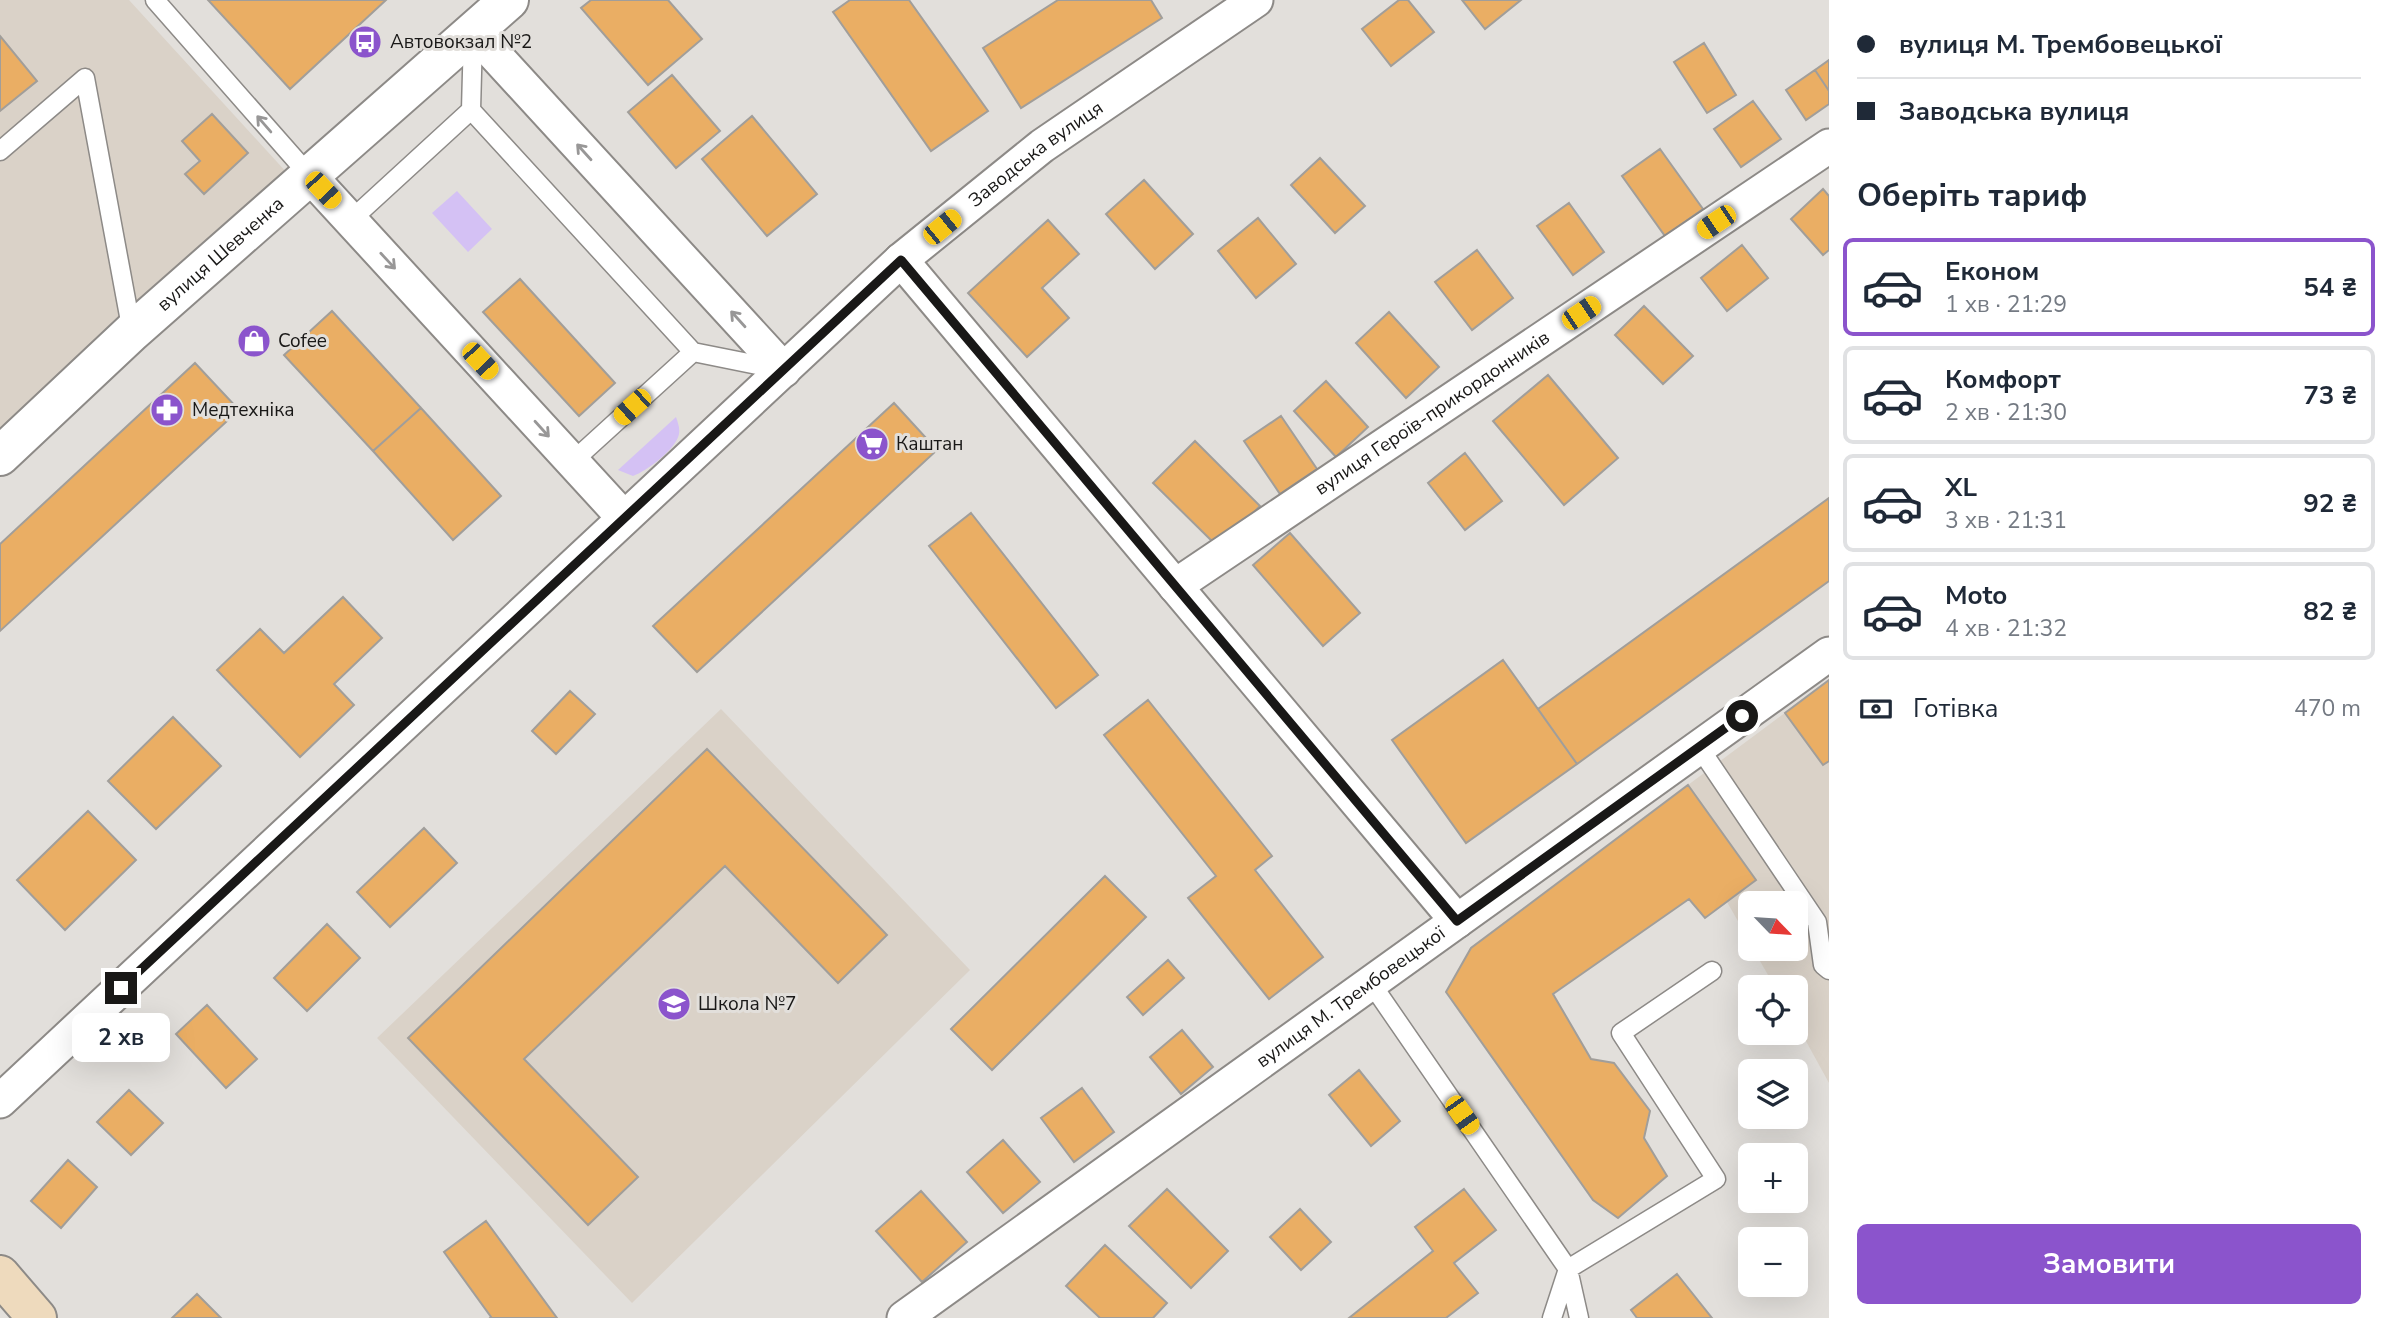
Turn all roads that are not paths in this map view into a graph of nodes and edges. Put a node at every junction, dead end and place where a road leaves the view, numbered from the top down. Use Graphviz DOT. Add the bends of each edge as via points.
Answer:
graph roads {
  1 [pos="155,0"];
  2 [pos="1255,0"];
  3 [pos="489,11"];
  4 [pos="471,110"];
  5 [pos="1829,146"];
  6 [pos="0,151"];
  7 [pos="309,175"];
  8 [pos="351,220"];
  9 [pos="901,260"];
  10 [pos="132,332"];
  11 [pos="693,352"];
  12 [pos="784,370"];
  13 [pos="0,456"];
  14 [pos="572,462"];
  15 [pos="624,519"];
  16 [pos="1175,586"];
  17 [pos="1829,653"];
  18 [pos="1699,747"];
  19 [pos="1457,921"];
  20 [pos="1829,970"];
  21 [pos="1712,971"];
  22 [pos="1371,983"];
  23 [pos="0,1101"];
  24 [pos="1568,1269"];
  25 [pos="0,1275"];
  26 [pos="37,1318"];
  27 [pos="904,1318"];
  28 [pos="1552,1318"];
  29 [pos="1579,1318"];
  7 -- 1 [label="lane, one-way"];
  2 -- 9 [label="street, Заводська вулиця" via="1042,146"];
  3 -- 4 [label="lane"];
  3 -- 7 [label="street, вулиця Шевченка"];
  12 -- 3 [label="street, one-way"];
  4 -- 8 [label="lane"];
  4 -- 11 [label="lane"];
  5 -- 16 [label="street, вулиця Героїв-прикордонників"];
  6 -- 10 [label="lane" via="85,78"];
  7 -- 8 [label="street"];
  7 -- 10 [label="street, вулиця Шевченка"];
  8 -- 14 [label="street, one-way"];
  9 -- 12 [label="street, Заводська вулиця"];
  9 -- 16 [label="street"];
  10 -- 13 [label="street, вулиця Шевченка"];
  11 -- 12 [label="lane"];
  11 -- 14 [label="lane"];
  12 -- 15 [label="street, Заводська вулиця"];
  14 -- 15 [label="street"];
  15 -- 23 [label="street, Заводська вулиця"];
  16 -- 19 [label="street"];
  17 -- 18 [label="street, вулиця М. Трембовецької"];
  18 -- 19 [label="street, вулиця М. Трембовецької"];
  18 -- 20 [label="lane" via="1817,922 1823,965"];
  19 -- 22 [label="street, вулиця М. Трембовецької"];
  21 -- 24 [label="lane" via="1621,1033 1716,1179"];
  22 -- 24 [label="lane"];
  22 -- 27 [label="street, вулиця М. Трембовецької"];
  24 -- 28 [label="lane"];
  24 -- 29 [label="lane"];
  25 -- 26 [label="main road"];
}
